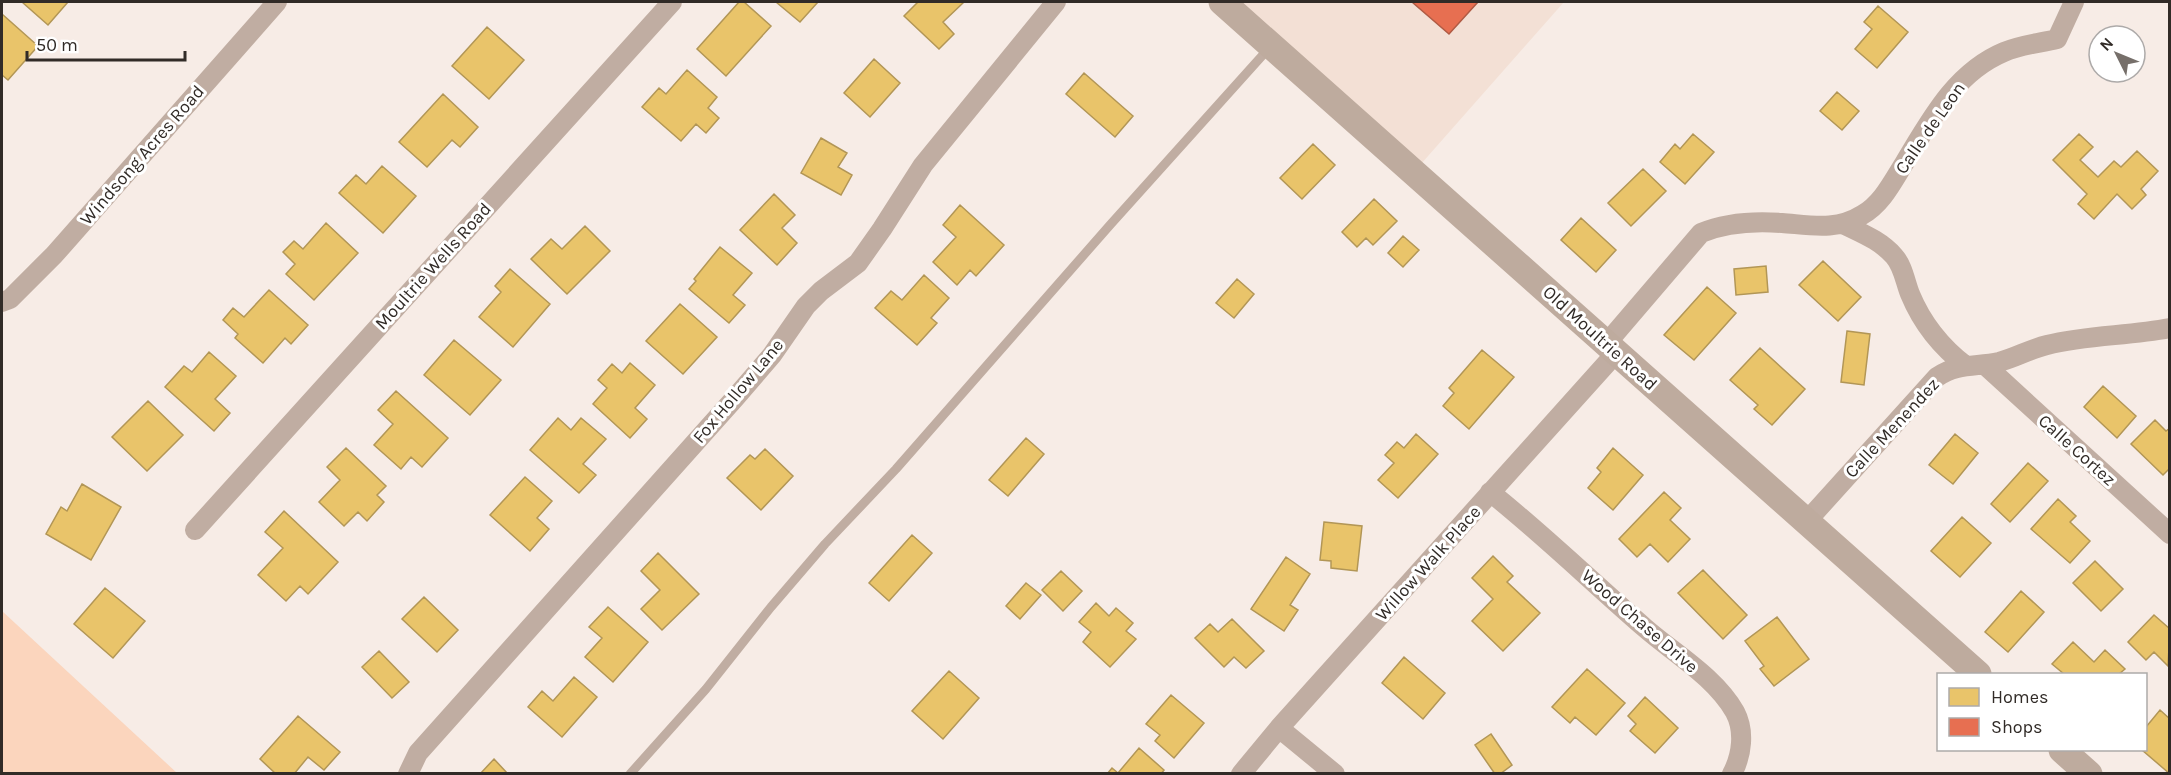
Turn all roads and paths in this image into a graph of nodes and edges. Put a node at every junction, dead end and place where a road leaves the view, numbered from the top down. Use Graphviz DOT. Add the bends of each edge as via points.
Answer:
graph roads {
  1 [pos="277,2"];
  2 [pos="672,2"];
  3 [pos="1056,2"];
  4 [pos="1222,2"];
  5 [pos="2074,2"];
  6 [pos="1271,45"];
  7 [pos="1843,224"];
  8 [pos="2,302"];
  9 [pos="2169,328"];
  10 [pos="1611,348"];
  11 [pos="1975,366"];
  12 [pos="1490,492"];
  13 [pos="1806,522"];
  14 [pos="195,530"];
  15 [pos="2169,534"];
  16 [pos="1975,673"];
  17 [pos="1279,728"];
  18 [pos="2063,751"];
  19 [pos="408,774"];
  20 [pos="630,774"];
  21 [pos="1241,774"];
  22 [pos="1335,774"];
  23 [pos="1732,774"];
  24 [pos="2088,774"];
  1 -- 8 [label="street, Windsong Acres Road" via="54,255 10,299"];
  2 -- 14 [label="street, Moultrie Wells Road"];
  3 -- 19 [label="street, Fox Hollow Lane" via="922,165 858,263 806,306 735,398 418,753"];
  4 -- 6 [label="main road, Old Moultrie Road"];
  5 -- 7 [label="street, Calle de Leon" via="2057,39 2006,51 1963,78 1873,207"];
  6 -- 10 [label="main road, Old Moultrie Road"];
  6 -- 20 [label="lane" via="825,544 706,689"];
  7 -- 10 [label="street, Calle de Leon" via="1746,224 1714,227 1701,233"];
  7 -- 11 [label="street" via="1878,241 1894,256 1932,334 1947,352"];
  9 -- 11 [label="street, Calle Menendez" via="2045,345"];
  10 -- 12 [label="street, Willow Walk Place"];
  10 -- 13 [label="main road, Old Moultrie Road"];
  11 -- 13 [label="street, Calle Menendez" via="1956,367 1937,377"];
  11 -- 15 [label="street, Calle Cortez"];
  12 -- 17 [label="street, Willow Walk Place"];
  12 -- 23 [label="street, Wood Chase Drive" via="1724,696 1736,714 1743,736"];
  13 -- 16 [label="main road, Old Moultrie Road"];
  17 -- 21 [label="street, Willow Walk Place"];
  17 -- 22 [label="street"];
  18 -- 24 [label="main road"];
}
